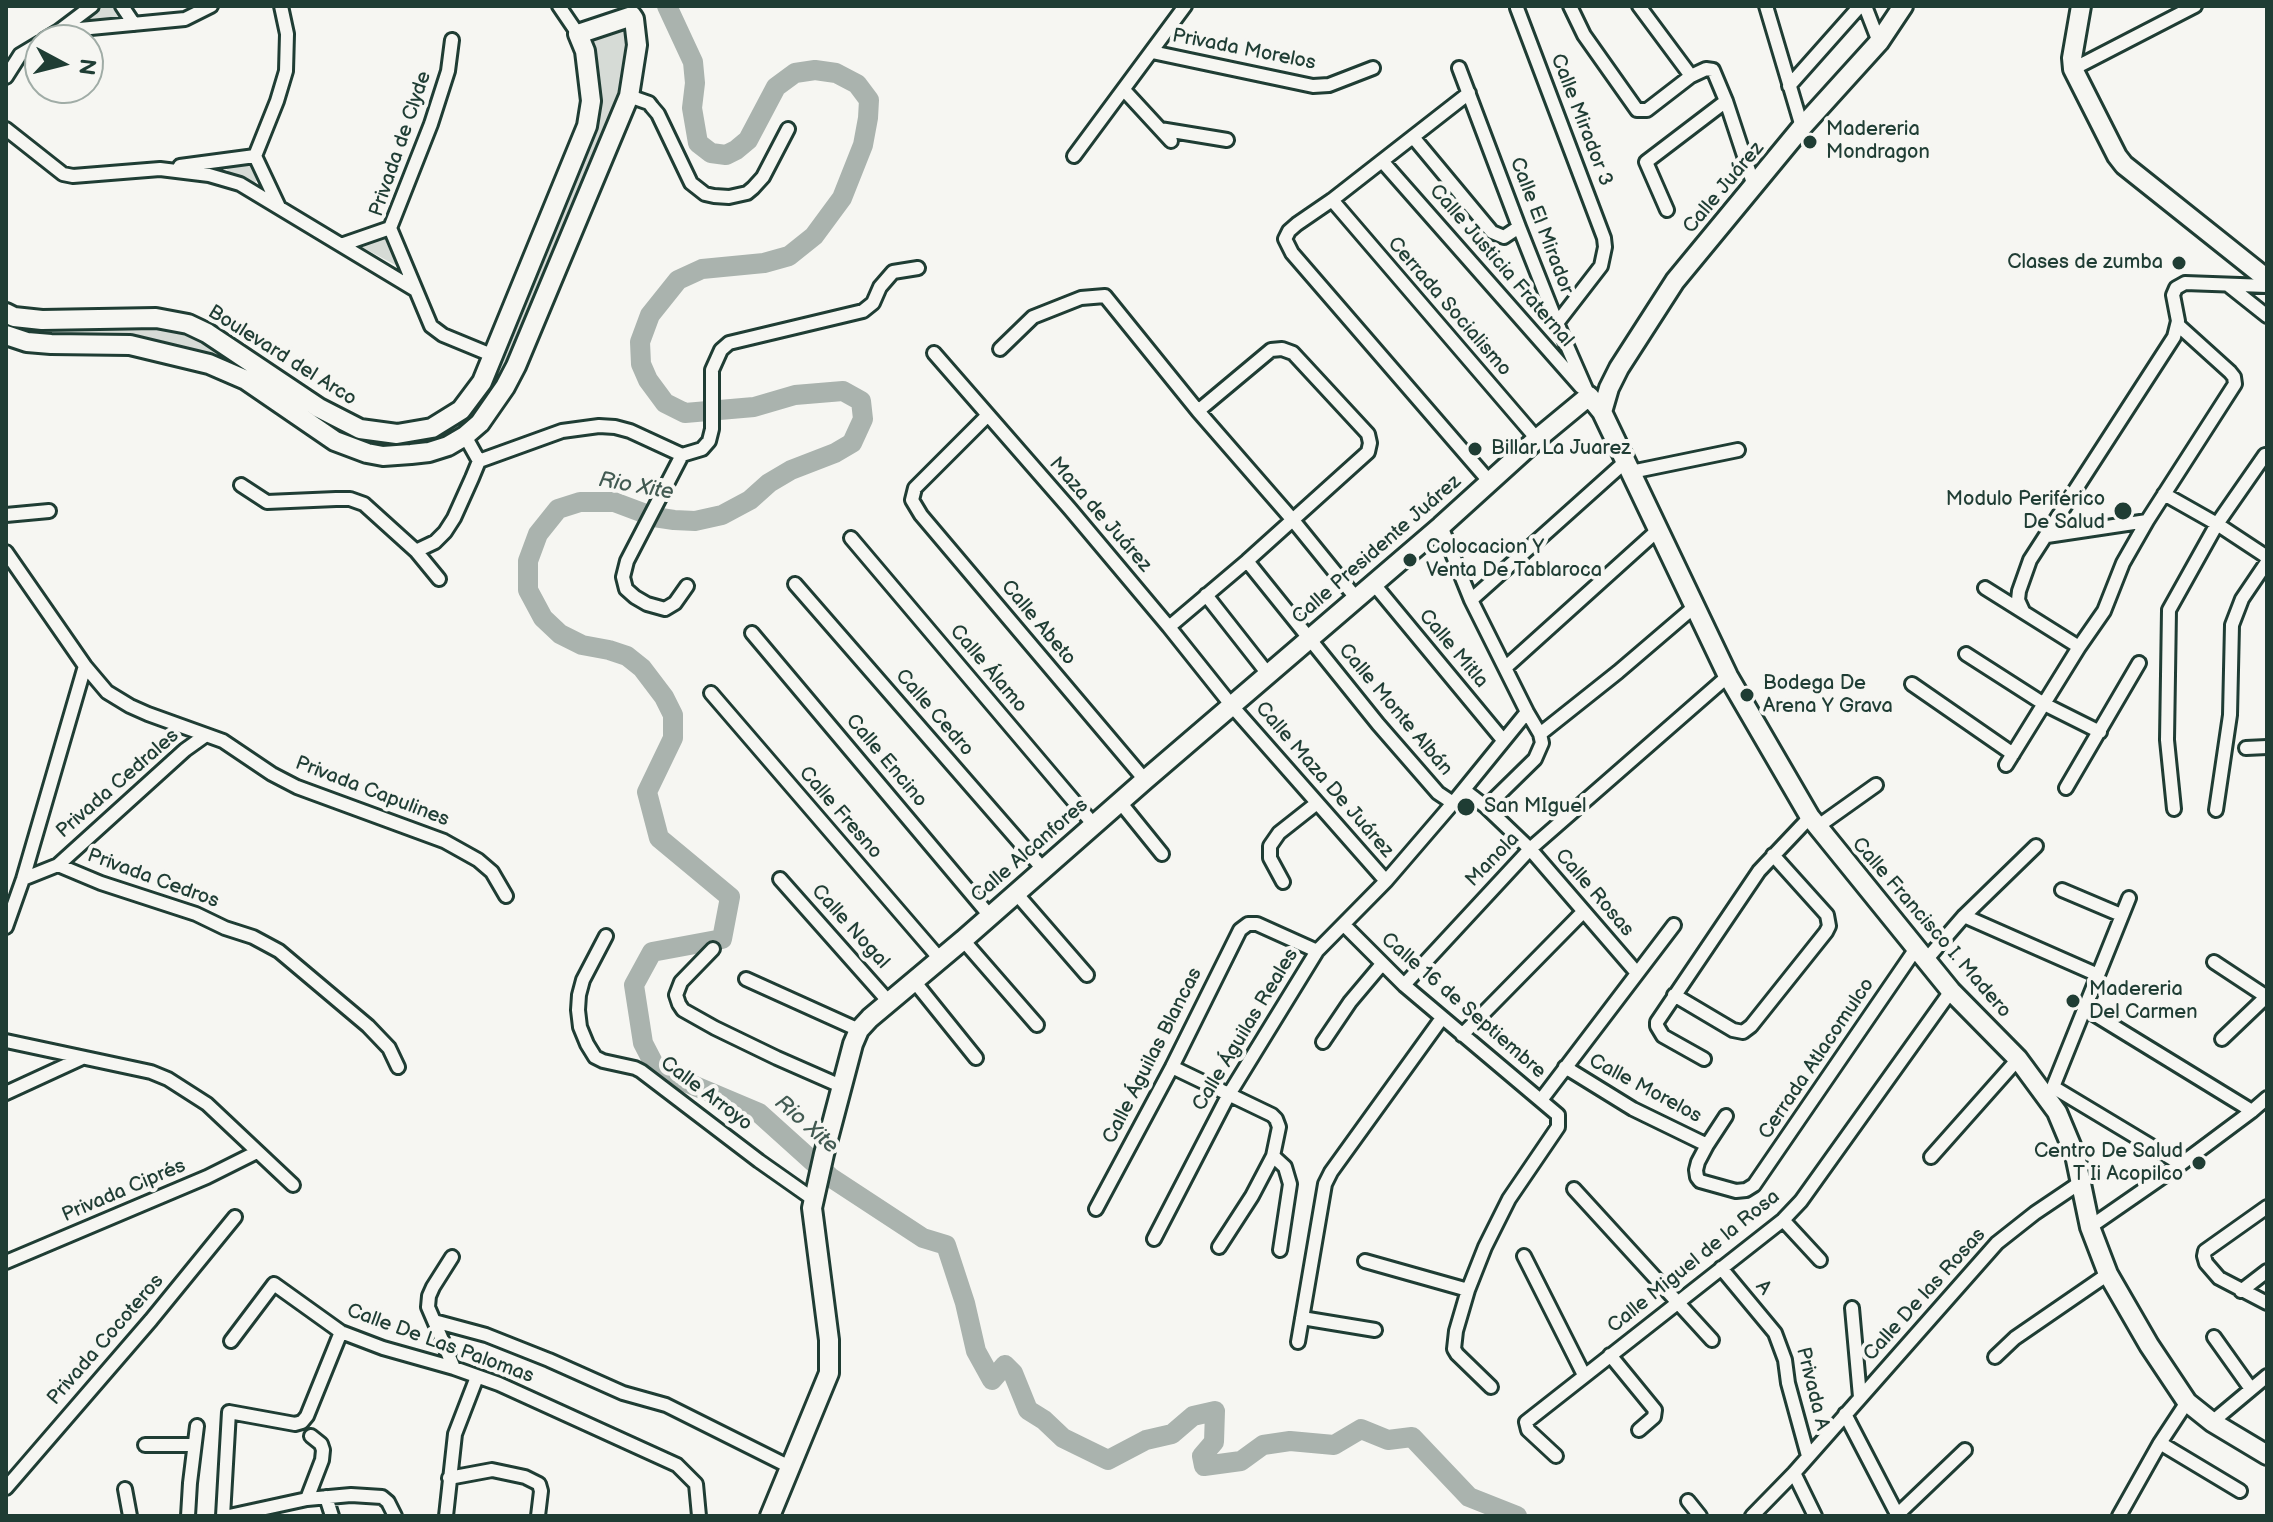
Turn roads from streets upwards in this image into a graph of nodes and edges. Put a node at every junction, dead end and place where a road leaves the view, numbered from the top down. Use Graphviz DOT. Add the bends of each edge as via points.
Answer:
graph roads {
  1 [pos="92,6"];
  2 [pos="122,6"];
  3 [pos="211,6"];
  4 [pos="281,6"];
  5 [pos="559,6"];
  6 [pos="1185,6"];
  7 [pos="1570,6"];
  8 [pos="1639,6"];
  9 [pos="1766,6"];
  10 [pos="1863,6"];
  11 [pos="1903,6"];
  12 [pos="2195,6"];
  13 [pos="2083,7"];
  14 [pos="1517,8"];
  15 [pos="635,11"];
  16 [pos="68,24"];
  17 [pos="134,24"];
  18 [pos="104,27"];
  19 [pos="578,34"];
  20 [pos="452,40"];
  21 [pos="1879,42"];
  22 [pos="24,52"];
  23 [pos="1152,52"];
  24 [pos="1373,68"];
  25 [pos="1459,68"];
  26 [pos="2073,69"];
  27 [pos="1691,76"];
  28 [pos="6,77"];
  29 [pos="1789,86"];
  30 [pos="1124,90"];
  31 [pos="1469,93"];
  32 [pos="627,101"];
  33 [pos="1726,101"];
  34 [pos="590,111"];
  35 [pos="1802,127"];
  36 [pos="6,129"];
  37 [pos="788,129"];
  38 [pos="1160,129"];
  39 [pos="1413,137"];
  40 [pos="1227,140"];
  41 [pos="1171,141"];
  42 [pos="255,156"];
  43 [pos="1074,156"];
  44 [pos="1382,161"];
  45 [pos="160,169"];
  46 [pos="1754,186"];
  47 [pos="1332,200"];
  48 [pos="279,207"];
  49 [pos="1667,210"];
  50 [pos="1519,227"];
  51 [pos="390,228"];
  52 [pos="341,245"];
  53 [pos="918,268"];
  54 [pos="2267,279"];
  55 [pos="2228,285"];
  56 [pos="2267,286"];
  57 [pos="414,289"];
  58 [pos="6,313"];
  59 [pos="2267,316"];
  60 [pos="1557,323"];
  61 [pos="2178,325"];
  62 [pos="6,335"];
  63 [pos="1000,349"];
  64 [pos="934,353"];
  65 [pos="494,356"];
  66 [pos="1589,396"];
  67 [pos="1198,411"];
  68 [pos="1602,412"];
  69 [pos="987,416"];
  70 [pos="465,436"];
  71 [pos="1537,439"];
  72 [pos="1738,450"];
  73 [pos="682,455"];
  74 [pos="2265,455"];
  75 [pos="479,461"];
  76 [pos="1628,467"];
  77 [pos="1489,481"];
  78 [pos="241,485"];
  79 [pos="2164,494"];
  80 [pos="49,511"];
  81 [pos="6,515"];
  82 [pos="1292,519"];
  83 [pos="2147,521"];
  84 [pos="2217,524"];
  85 [pos="1441,526"];
  86 [pos="1658,530"];
  87 [pos="2047,536"];
  88 [pos="851,538"];
  89 [pos="416,551"];
  90 [pos="7,555"];
  91 [pos="2267,560"];
  92 [pos="1247,561"];
  93 [pos="439,579"];
  94 [pos="1373,583"];
  95 [pos="795,584"];
  96 [pos="687,586"];
  97 [pos="1985,588"];
  98 [pos="1206,595"];
  99 [pos="1356,598"];
  100 [pos="1471,600"];
  101 [pos="1694,607"];
  102 [pos="2023,611"];
  103 [pos="1169,627"];
  104 [pos="752,633"];
  105 [pos="1309,638"];
  106 [pos="2079,647"];
  107 [pos="1966,654"];
  108 [pos="2139,663"];
  109 [pos="85,666"];
  110 [pos="1506,667"];
  111 [pos="1268,674"];
  112 [pos="1728,676"];
  113 [pos="1912,684"];
  114 [pos="711,693"];
  115 [pos="2044,704"];
  116 [pos="1232,706"];
  117 [pos="1527,712"];
  118 [pos="2100,732"];
  119 [pos="1540,734"];
  120 [pos="206,735"];
  121 [pos="1503,740"];
  122 [pos="2267,747"];
  123 [pos="2246,748"];
  124 [pos="1145,780"];
  125 [pos="1876,785"];
  126 [pos="2066,788"];
  127 [pos="1464,790"];
  128 [pos="1120,802"];
  129 [pos="1317,803"];
  130 [pos="1453,803"];
  131 [pos="1486,807"];
  132 [pos="2174,809"];
  133 [pos="2216,810"];
  134 [pos="1813,822"];
  135 [pos="1094,825"];
  136 [pos="2036,846"];
  137 [pos="1530,849"];
  138 [pos="1162,854"];
  139 [pos="1773,855"];
  140 [pos="58,865"];
  141 [pos="1043,869"];
  142 [pos="23,879"];
  143 [pos="780,879"];
  144 [pos="1386,881"];
  145 [pos="1283,882"];
  146 [pos="2062,890"];
  147 [pos="1015,892"];
  148 [pos="506,896"];
  149 [pos="2129,898"];
  150 [pos="1583,912"];
  151 [pos="2121,915"];
  152 [pos="990,916"];
  153 [pos="1964,916"];
  154 [pos="1344,925"];
  155 [pos="1674,925"];
  156 [pos="6,927"];
  157 [pos="606,936"];
  158 [pos="963,940"];
  159 [pos="713,949"];
  160 [pos="1317,951"];
  161 [pos="1922,954"];
  162 [pos="940,959"];
  163 [pos="2214,962"];
  164 [pos="1382,964"];
  165 [pos="1637,973"];
  166 [pos="1087,975"];
  167 [pos="2098,975"];
  168 [pos="746,979"];
  169 [pos="914,981"];
  170 [pos="1404,985"];
  171 [pos="1951,991"];
  172 [pos="1674,995"];
  173 [pos="2267,997"];
  174 [pos="889,1002"];
  175 [pos="2084,1008"];
  176 [pos="1442,1018"];
  177 [pos="1037,1025"];
  178 [pos="859,1030"];
  179 [pos="1462,1035"];
  180 [pos="2222,1039"];
  181 [pos="6,1041"];
  182 [pos="1323,1042"];
  183 [pos="82,1058"];
  184 [pos="976,1058"];
  185 [pos="1704,1059"];
  186 [pos="2018,1059"];
  187 [pos="398,1067"];
  188 [pos="1172,1067"];
  189 [pos="1565,1067"];
  190 [pos="843,1087"];
  191 [pos="2050,1092"];
  192 [pos="6,1093"];
  193 [pos="1228,1096"];
  194 [pos="2267,1098"];
  195 [pos="1541,1100"];
  196 [pos="2252,1111"];
  197 [pos="1726,1116"];
  198 [pos="1707,1145"];
  199 [pos="257,1152"];
  200 [pos="1273,1156"];
  201 [pos="1931,1157"];
  202 [pos="2181,1164"];
  203 [pos="1697,1177"];
  204 [pos="2081,1182"];
  205 [pos="293,1185"];
  206 [pos="1574,1189"];
  207 [pos="815,1192"];
  208 [pos="2267,1207"];
  209 [pos="1096,1209"];
  210 [pos="235,1217"];
  211 [pos="1783,1220"];
  212 [pos="2090,1227"];
  213 [pos="1154,1239"];
  214 [pos="1219,1247"];
  215 [pos="1280,1250"];
  216 [pos="1524,1256"];
  217 [pos="452,1257"];
  218 [pos="1820,1260"];
  219 [pos="1365,1261"];
  220 [pos="6,1262"];
  221 [pos="1721,1268"];
  222 [pos="2267,1271"];
  223 [pos="2108,1274"];
  224 [pos="1468,1290"];
  225 [pos="2241,1291"];
  226 [pos="1678,1302"];
  227 [pos="2267,1303"];
  228 [pos="1852,1308"];
  229 [pos="1302,1318"];
  230 [pos="434,1321"];
  231 [pos="1375,1330"];
  232 [pos="341,1332"];
  233 [pos="1775,1333"];
  234 [pos="2214,1337"];
  235 [pos="1712,1340"];
  236 [pos="231,1341"];
  237 [pos="1298,1342"];
  238 [pos="1610,1355"];
  239 [pos="1995,1357"];
  240 [pos="454,1368"];
  241 [pos="1584,1375"];
  242 [pos="2267,1376"];
  243 [pos="477,1377"];
  244 [pos="1491,1387"];
  245 [pos="2251,1389"];
  246 [pos="1860,1397"];
  247 [pos="2187,1402"];
  248 [pos="1845,1414"];
  249 [pos="2212,1422"];
  250 [pos="197,1426"];
  251 [pos="1639,1430"];
  252 [pos="311,1436"];
  253 [pos="2160,1443"];
  254 [pos="145,1445"];
  255 [pos="194,1445"];
  256 [pos="1965,1450"];
  257 [pos="2267,1455"];
  258 [pos="1556,1456"];
  259 [pos="1808,1456"];
  260 [pos="790,1467"];
  261 [pos="1794,1473"];
  262 [pos="449,1478"];
  263 [pos="6,1488"];
  264 [pos="125,1489"];
  265 [pos="2240,1491"];
  266 [pos="326,1497"];
  267 [pos="307,1499"];
  268 [pos="1688,1501"];
  269 [pos="263,1512"];
  270 [pos="130,1516"];
  271 [pos="188,1516"];
  272 [pos="223,1516"];
  273 [pos="229,1516"];
  274 [pos="332,1516"];
  275 [pos="395,1516"];
  276 [pos="446,1516"];
  277 [pos="538,1516"];
  278 [pos="699,1516"];
  279 [pos="770,1516"];
  280 [pos="1700,1516"];
  281 [pos="1752,1516"];
  282 [pos="1815,1516"];
  283 [pos="1898,1516"];
  284 [pos="2119,1516"];
  1 -- 16 [label="street"];
  2 -- 17 [label="street"];
  3 -- 17 [label="street" via="185,19"];
  4 -- 42 [label="street" via="286,71"];
  5 -- 19 [label="street"];
  6 -- 23 [label="street"];
  7 -- 27 [label="street" via="1637,110 1647,110"];
  8 -- 27 [label="street"];
  9 -- 29 [label="street"];
  10 -- 21 [label="street"];
  10 -- 29 [label="street"];
  11 -- 21 [label="street, Calle Juárez"];
  12 -- 26 [label="street"];
  13 -- 26 [label="street"];
  14 -- 60 [label="street, Calle Mirador 3" via="1604,238 1601,266"];
  15 -- 19 [label="street"];
  15 -- 32 [label="street, Boulevard del Arco" via="637,45"];
  17 -- 18 [label="street"];
  19 -- 34 [label="street, Boulevard del Arco" via="585,51"];
  20 -- 51 [label="street, Privada de Clyde" via="431,124"];
  21 -- 35 [label="street, Calle Juárez"];
  22 -- 28 [label="street"];
  23 -- 24 [label="street, Privada Morelos" via="1313,86"];
  23 -- 30 [label="street"];
  25 -- 31 [label="street, Calle El Mirador"];
  26 -- 54 [label="street" via="2124,165"];
  27 -- 33 [label="street" via="1713,70"];
  29 -- 35 [label="street"];
  30 -- 38 [label="street"];
  30 -- 43 [label="street"];
  31 -- 39 [label="street"];
  31 -- 50 [label="street, Calle El Mirador"];
  32 -- 34 [label="street"];
  32 -- 37 [label="street" via="649,103 691,183 714,196 753,188"];
  32 -- 70 [label="street, Boulevard del Arco" via="516,366 492,408"];
  33 -- 46 [label="street"];
  33 -- 49 [label="street" via="1646,162"];
  34 -- 65 [label="street, Boulevard del Arco"];
  35 -- 46 [label="street, Calle Juárez"];
  36 -- 45 [label="street" via="63,174"];
  38 -- 40 [label="street"];
  38 -- 41 [label="street"];
  39 -- 44 [label="street"];
  39 -- 50 [label="street" via="1492,232 1504,237"];
  42 -- 45 [label="street"];
  42 -- 48 [label="street"];
  44 -- 47 [label="street"];
  44 -- 66 [label="street, Calle Justicia Fraternal"];
  45 -- 48 [label="street" via="225,179"];
  46 -- 68 [label="street, Calle Juárez" via="1647,322 1619,368"];
  47 -- 71 [label="street, Cerrada Socialismo"];
  47 -- 77 [label="street" via="1289,231 1285,239 1292,253"];
  48 -- 52 [label="street"];
  50 -- 60 [label="street, Calle El Mirador"];
  51 -- 52 [label="street, Privada de Clyde"];
  51 -- 57 [label="street, Privada de Clyde"];
  52 -- 57 [label="street"];
  53 -- 73 [label="street" via="893,272 869,308 854,315 729,343 712,370 711,437 696,452"];
  55 -- 56 [label="street"];
  55 -- 59 [label="street"];
  55 -- 61 [label="street" via="2178,286 2173,295"];
  57 -- 65 [label="street, Privada de Clyde" via="435,330"];
  58 -- 65 [label="street, Boulevard del Arco" via="42,320 156,318 188,324 342,421 397,434 432,428 461,410"];
  60 -- 66 [label="street, Calle El Mirador"];
  61 -- 79 [label="street" via="2235,381"];
  61 -- 87 [label="street" via="2168,349"];
  62 -- 70 [label="street, Boulevard del Arco" via="51,344 130,345 209,364 246,380 335,441 367,453 429,452"];
  63 -- 67 [label="street" via="1033,317 1081,298 1105,296"];
  64 -- 69 [label="street, Maza de Juárez"];
  66 -- 68 [label="street, Calle Francisco I. Madero"];
  66 -- 71 [label="street, Calle Presidente Juárez"];
  67 -- 82 [label="street"];
  67 -- 82 [label="street" via="1271,350 1282,349 1293,353 1368,434 1368,452"];
  68 -- 76 [label="street, Calle Francisco I. Madero"];
  69 -- 103 [label="street, Maza de Juárez"];
  69 -- 124 [label="street, Calle Abeto" via="915,488 912,500"];
  70 -- 75 [label="street"];
  71 -- 77 [label="street, Calle Presidente Juárez"];
  72 -- 76 [label="street"];
  73 -- 75 [label="street" via="630,431 586,427"];
  73 -- 96 [label="street" via="623,577 626,589 665,609"];
  74 -- 84 [label="street"];
  75 -- 89 [label="street" via="445,532"];
  76 -- 86 [label="street, Calle Francisco I. Madero"];
  76 -- 100 [label="street"];
  77 -- 85 [label="street, Calle Presidente Juárez"];
  78 -- 89 [label="street" via="267,502 350,499 364,504"];
  79 -- 83 [label="street"];
  79 -- 84 [label="street"];
  80 -- 81 [label="street"];
  82 -- 92 [label="street"];
  82 -- 99 [label="street"];
  83 -- 87 [label="street"];
  83 -- 106 [label="street" via="2104,611"];
  84 -- 91 [label="street"];
  84 -- 132 [label="street" via="2169,610 2167,740"];
  85 -- 94 [label="street, Calle Presidente Juárez"];
  85 -- 100 [label="street"];
  86 -- 101 [label="street, Calle Francisco I. Madero"];
  86 -- 110 [label="street"];
  87 -- 102 [label="street" via="2024,575 2018,600"];
  88 -- 135 [label="street, Calle Álamo"];
  89 -- 93 [label="street"];
  90 -- 109 [label="street, Privada Capulines"];
  91 -- 133 [label="street" via="2232,625 2230,715"];
  92 -- 98 [label="street"];
  92 -- 105 [label="street, Calle Monte Albán"];
  94 -- 99 [label="street, Calle Presidente Juárez"];
  94 -- 121 [label="street, Calle Mitla"];
  95 -- 141 [label="street, Calle Cedro"];
  97 -- 102 [label="street"];
  98 -- 103 [label="street"];
  98 -- 111 [label="street"];
  99 -- 105 [label="street, Calle Presidente Juárez"];
  100 -- 110 [label="street"];
  101 -- 112 [label="street, Calle Francisco I. Madero"];
  101 -- 119 [label="street"];
  102 -- 106 [label="street"];
  103 -- 116 [label="street, Maza de Juárez"];
  104 -- 152 [label="street, Calle Encino"];
  105 -- 111 [label="street, Calle Presidente Juárez"];
  105 -- 130 [label="street, Calle Monte Albán" via="1438,793"];
  106 -- 115 [label="street"];
  107 -- 115 [label="street"];
  108 -- 118 [label="street"];
  109 -- 120 [label="street, Privada Capulines" via="107,692 130,706"];
  109 -- 142 [label="street"];
  110 -- 117 [label="street"];
  111 -- 116 [label="street, Calle Presidente Juárez"];
  112 -- 134 [label="street, Calle Francisco I. Madero"];
  112 -- 137 [label="street, Manola"];
  113 -- 115 [label="street" via="2010,760"];
  114 -- 162 [label="street, Calle Fresno"];
  115 -- 118 [label="street"];
  116 -- 124 [label="street, Calle Alcanfores"];
  116 -- 129 [label="street, Calle Maza De Juárez"];
  117 -- 119 [label="street"];
  117 -- 121 [label="street, Calle Águilas Reales"];
  118 -- 126 [label="street"];
  119 -- 131 [label="street" via="1535,759"];
  120 -- 140 [label="street, Privada Cedrales"];
  120 -- 148 [label="street, Privada Capulines" via="297,787 444,841 492,872"];
  121 -- 127 [label="street, Calle Águilas Reales"];
  122 -- 123 [label="street"];
  124 -- 128 [label="street, Calle Alcanfores"];
  125 -- 134 [label="street"];
  127 -- 130 [label="street, Calle Águilas Reales"];
  127 -- 131 [label="street, Calle Rosas"];
  128 -- 135 [label="street, Calle Alcanfores"];
  128 -- 138 [label="street"];
  129 -- 144 [label="street, Calle Maza De Juárez"];
  129 -- 145 [label="street" via="1270,846 1272,864"];
  130 -- 144 [label="street, Calle Águilas Reales"];
  131 -- 137 [label="street, Calle Rosas"];
  134 -- 139 [label="street"];
  134 -- 161 [label="street, Calle Francisco I. Madero"];
  135 -- 141 [label="street, Calle Alcanfores"];
  136 -- 153 [label="street, Cerrada Atlacomulco"];
  137 -- 150 [label="street, Calle Rosas"];
  137 -- 170 [label="street, Manola"];
  139 -- 172 [label="street"];
  139 -- 172 [label="street" via="1827,915 1826,932 1743,1032"];
  140 -- 142 [label="street, Privada Cedros"];
  140 -- 187 [label="street, Privada Cedros" via="196,914 279,951 368,1026"];
  141 -- 147 [label="street, Calle Alcanfores"];
  142 -- 156 [label="street"];
  143 -- 174 [label="street, Calle Nogal"];
  144 -- 154 [label="street, Calle Águilas Reales"];
  146 -- 151 [label="street"];
  147 -- 152 [label="street, Calle Alcanfores"];
  147 -- 166 [label="street"];
  149 -- 151 [label="street"];
  150 -- 165 [label="street, Calle Rosas"];
  150 -- 179 [label="street"];
  151 -- 167 [label="street"];
  152 -- 158 [label="street, Calle Alcanfores"];
  153 -- 161 [label="street, Cerrada Atlacomulco"];
  153 -- 167 [label="street"];
  154 -- 160 [label="street, Calle Águilas Reales"];
  154 -- 164 [label="street, Calle 16 de Septiembre"];
  155 -- 165 [label="street"];
  157 -- 207 [label="street, Calle Arroyo" via="579,995 580,1027 595,1057 641,1071 759,1161"];
  158 -- 162 [label="street, Calle Alcanfores"];
  158 -- 177 [label="street"];
  159 -- 190 [label="street" via="677,990 683,1010"];
  160 -- 188 [label="street, Calle Águilas Blancas" via="1257,924 1240,930"];
  160 -- 193 [label="street, Calle Águilas Reales"];
  161 -- 171 [label="street, Calle Francisco I. Madero"];
  161 -- 203 [label="street, Cerrada Atlacomulco" via="1754,1185 1736,1191"];
  162 -- 169 [label="street, Calle Alcanfores"];
  163 -- 173 [label="street"];
  164 -- 170 [label="street, Calle 16 de Septiembre"];
  164 -- 182 [label="street"];
  165 -- 189 [label="street"];
  167 -- 175 [label="street"];
  168 -- 178 [label="street"];
  169 -- 174 [label="street, Calle Alcanfores"];
  169 -- 184 [label="street"];
  170 -- 176 [label="street, Calle 16 de Septiembre"];
  171 -- 186 [label="street, Calle Francisco I. Madero"];
  171 -- 211 [label="street, Calle Miguel de la Rosa"];
  172 -- 185 [label="street" via="1657,1026 1663,1036"];
  173 -- 180 [label="street"];
  174 -- 178 [label="street, Calle Alcanfores"];
  175 -- 191 [label="street"];
  175 -- 196 [label="street"];
  176 -- 179 [label="street, Calle 16 de Septiembre"];
  176 -- 229 [label="street" via="1325,1184"];
  178 -- 190 [label="street"];
  179 -- 195 [label="street, Calle 16 de Septiembre"];
  181 -- 183 [label="street"];
  183 -- 192 [label="street"];
  183 -- 199 [label="street" via="168,1079 207,1104"];
  186 -- 191 [label="street, Calle Francisco I. Madero"];
  186 -- 201 [label="street"];
  188 -- 193 [label="street"];
  188 -- 209 [label="street, Calle Águilas Blancas"];
  189 -- 195 [label="street"];
  189 -- 198 [label="street, Calle Morelos" via="1633,1109"];
  190 -- 207 [label="street"];
  191 -- 202 [label="street"];
  191 -- 204 [label="street, Calle Francisco I. Madero"];
  193 -- 200 [label="street" via="1276,1119"];
  193 -- 213 [label="street, Calle Águilas Reales"];
  194 -- 196 [label="street"];
  195 -- 224 [label="street, Calle 16 de Septiembre" via="1558,1115 1558,1127 1509,1199"];
  196 -- 202 [label="street"];
  197 -- 198 [label="street, Calle Morelos"];
  198 -- 203 [label="street, Calle Morelos"];
  199 -- 205 [label="street"];
  199 -- 220 [label="street, Privada Ciprés"];
  200 -- 214 [label="street"];
  200 -- 215 [label="street" via="1285,1167 1290,1184"];
  202 -- 212 [label="street"];
  204 -- 212 [label="street, Calle Francisco I. Madero"];
  204 -- 246 [label="street, Calle De las Rosas" via="1997,1243"];
  206 -- 226 [label="street"];
  207 -- 260 [label="street" via="813,1217 830,1367"];
  208 -- 225 [label="street" via="2205,1251 2206,1263 2219,1278"];
  210 -- 263 [label="street, Privada Cocoteros"];
  211 -- 218 [label="street"];
  211 -- 221 [label="street, Calle Miguel de la Rosa"];
  212 -- 223 [label="street, Calle Francisco I. Madero"];
  216 -- 241 [label="street"];
  217 -- 230 [label="street" via="429,1296"];
  219 -- 224 [label="street"];
  221 -- 226 [label="street, Calle Miguel de la Rosa"];
  221 -- 233 [label="street, A"];
  222 -- 225 [label="street"];
  223 -- 239 [label="street"];
  223 -- 247 [label="street, Calle Francisco I. Madero"];
  224 -- 244 [label="street" via="1454,1349"];
  225 -- 227 [label="street"];
  226 -- 235 [label="street"];
  226 -- 238 [label="street, Calle Miguel de la Rosa"];
  228 -- 246 [label="street"];
  229 -- 231 [label="street"];
  229 -- 237 [label="street"];
  230 -- 240 [label="street"];
  230 -- 260 [label="street" via="486,1335 623,1393 666,1405"];
  232 -- 236 [label="street, Calle De Las Palomas" via="274,1284"];
  232 -- 240 [label="street, Calle De Las Palomas"];
  232 -- 272 [label="street" via="302,1422 229,1412"];
  233 -- 259 [label="street, Privada A"];
  234 -- 245 [label="street"];
  238 -- 241 [label="street, Calle Miguel de la Rosa"];
  238 -- 251 [label="street" via="1655,1410"];
  240 -- 243 [label="street, Calle De Las Palomas"];
  241 -- 258 [label="street, Calle Miguel de la Rosa" via="1526,1422"];
  242 -- 245 [label="street"];
  243 -- 262 [label="street" via="455,1434"];
  243 -- 278 [label="street, Calle De Las Palomas" via="677,1465 696,1484"];
  245 -- 249 [label="street"];
  246 -- 248 [label="street, Calle De las Rosas"];
  247 -- 249 [label="street, Calle Francisco I. Madero"];
  247 -- 253 [label="street"];
  248 -- 259 [label="street, Calle De las Rosas"];
  248 -- 283 [label="street"];
  249 -- 257 [label="street, Calle Francisco I. Madero"];
  250 -- 255 [label="street"];
  252 -- 267 [label="street" via="323,1450"];
  253 -- 265 [label="street"];
  253 -- 284 [label="street"];
  254 -- 255 [label="street"];
  255 -- 271 [label="street"];
  256 -- 283 [label="street"];
  259 -- 261 [label="street, Calle De las Rosas"];
  260 -- 279 [label="street"];
  261 -- 281 [label="street, Calle De las Rosas"];
  261 -- 282 [label="street"];
  262 -- 276 [label="street"];
  262 -- 277 [label="street" via="492,1470 525,1477 539,1484"];
  264 -- 270 [label="street"];
  266 -- 267 [label="street"];
  266 -- 274 [label="street"];
  266 -- 275 [label="street" via="382,1497"];
  267 -- 269 [label="street"];
  268 -- 280 [label="street"];
  269 -- 273 [label="street"];
}
